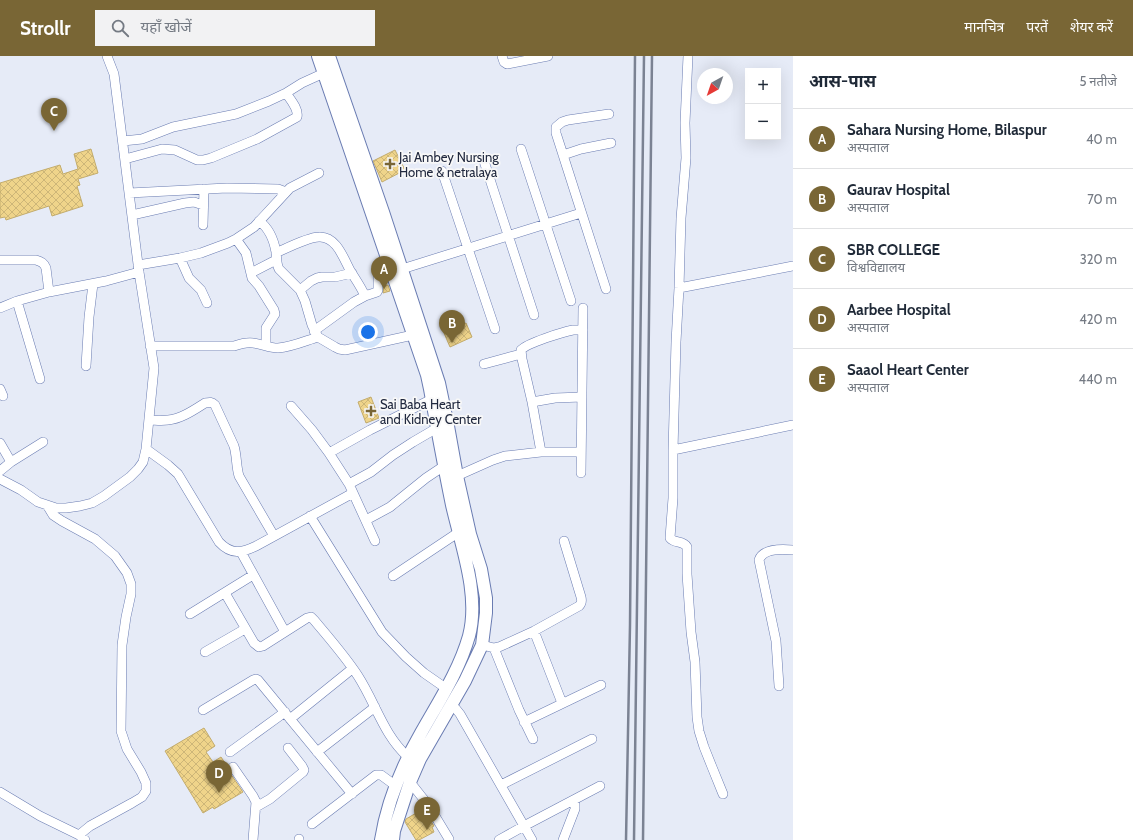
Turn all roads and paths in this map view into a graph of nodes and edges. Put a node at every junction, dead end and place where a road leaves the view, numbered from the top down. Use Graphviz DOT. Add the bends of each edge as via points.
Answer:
graph roads {
  1 [pos="107,56"];
  2 [pos="318,56"];
  3 [pos="329,56"];
  4 [pos="502,56"];
  5 [pos="548,56"];
  6 [pos="688,56"];
  7 [pos="324,73"];
  8 [pos="286,93"];
  9 [pos="609,114"];
  10 [pos="122,141"];
  11 [pos="611,143"];
  12 [pos="521,149"];
  13 [pos="563,155"];
  14 [pos="125,159"];
  15 [pos="484,161"];
  16 [pos="442,172"];
  17 [pos="319,173"];
  18 [pos="204,189"];
  19 [pos="286,192"];
  20 [pos="129,193"];
  21 [pos="204,204"];
  22 [pos="581,213"];
  23 [pos="132,215"];
  24 [pos="259,221"];
  25 [pos="546,224"];
  26 [pos="203,225"];
  27 [pos="507,236"];
  28 [pos="236,239"];
  29 [pos="468,248"];
  30 [pos="276,257"];
  31 [pos="180,258"];
  32 [pos="0,260"];
  33 [pos="793,266"];
  34 [pos="139,269"];
  35 [pos="250,273"];
  36 [pos="352,273"];
  37 [pos="398,276"];
  38 [pos="93,284"];
  39 [pos="679,288"];
  40 [pos="606,289"];
  41 [pos="300,290"];
  42 [pos="49,292"];
  43 [pos="365,296"];
  44 [pos="17,301"];
  45 [pos="571,301"];
  46 [pos="207,303"];
  47 [pos="0,308"];
  48 [pos="583,308"];
  49 [pos="534,315"];
  50 [pos="495,329"];
  51 [pos="583,330"];
  52 [pos="316,334"];
  53 [pos="414,335"];
  54 [pos="150,346"];
  55 [pos="266,346"];
  56 [pos="521,354"];
  57 [pos="484,364"];
  58 [pos="86,366"];
  59 [pos="40,379"];
  60 [pos="582,397"];
  61 [pos="432,399"];
  62 [pos="532,402"];
  63 [pos="291,406"];
  64 [pos="148,420"];
  65 [pos="793,425"];
  66 [pos="438,428"];
  67 [pos="43,442"];
  68 [pos="0,443"];
  69 [pos="146,449"];
  70 [pos="673,450"];
  71 [pos="542,452"];
  72 [pos="580,452"];
  73 [pos="329,453"];
  74 [pos="11,462"];
  75 [pos="444,466"];
  76 [pos="0,471"];
  77 [pos="581,472"];
  78 [pos="457,476"];
  79 [pos="0,479"];
  80 [pos="351,488"];
  81 [pos="47,505"];
  82 [pos="310,516"];
  83 [pos="366,520"];
  84 [pos="459,532"];
  85 [pos="274,536"];
  86 [pos="374,541"];
  87 [pos="564,541"];
  88 [pos="793,550"];
  89 [pos="241,552"];
  90 [pos="254,575"];
  91 [pos="393,576"];
  92 [pos="225,593"];
  93 [pos="190,614"];
  94 [pos="245,629"];
  95 [pos="534,631"];
  96 [pos="285,632"];
  97 [pos="482,645"];
  98 [pos="494,648"];
  99 [pos="205,652"];
  100 [pos="352,669"];
  101 [pos="601,685"];
  102 [pos="779,686"];
  103 [pos="447,690"];
  104 [pos="562,703"];
  105 [pos="451,704"];
  106 [pos="375,708"];
  107 [pos="203,710"];
  108 [pos="287,716"];
  109 [pos="524,722"];
  110 [pos="533,739"];
  111 [pos="592,739"];
  112 [pos="288,748"];
  113 [pos="230,752"];
  114 [pos="318,752"];
  115 [pos="408,757"];
  116 [pos="233,767"];
  117 [pos="410,782"];
  118 [pos="501,785"];
  119 [pos="396,786"];
  120 [pos="600,786"];
  121 [pos="0,792"];
  122 [pos="352,794"];
  123 [pos="723,794"];
  124 [pos="574,800"];
  125 [pos="256,807"];
  126 [pos="312,824"];
  127 [pos="524,826"];
  128 [pos="82,838"];
  129 [pos="449,839"];
  130 [pos="253,840"];
  131 [pos="381,840"];
  132 [pos="393,840"];
  133 [pos="500,840"];
  134 [pos="532,840"];
  135 [pos="563,840"];
  1 -- 10 [label="street" via="114,74"];
  2 -- 7 [label="main road"];
  3 -- 37 [label="main road" via="383,212"];
  4 -- 5 [label="street" via="507,64"];
  6 -- 39 [label="street"];
  7 -- 8 [label="street"];
  7 -- 37 [label="main road"];
  8 -- 10 [label="street" via="230,116 200,120 142,139"];
  8 -- 14 [label="street" via="297,110 297,117 257,139 211,158 197,160 175,150 162,149"];
  9 -- 13 [label="street" via="568,120 558,124 556,132"];
  10 -- 14 [label="street"];
  11 -- 13 [label="street"];
  12 -- 25 [label="street"];
  13 -- 22 [label="street"];
  14 -- 20 [label="street"];
  15 -- 27 [label="street"];
  16 -- 29 [label="street"];
  17 -- 19 [label="street" via="294,185"];
  18 -- 19 [label="street" via="268,188"];
  18 -- 20 [label="street"];
  18 -- 21 [label="street"];
  19 -- 24 [label="street"];
  20 -- 23 [label="street"];
  21 -- 23 [label="street" via="185,203"];
  21 -- 26 [label="street"];
  22 -- 25 [label="street"];
  22 -- 40 [label="street"];
  23 -- 34 [label="street"];
  24 -- 28 [label="street"];
  24 -- 30 [label="street" via="268,230"];
  25 -- 27 [label="street"];
  25 -- 45 [label="street"];
  27 -- 29 [label="street"];
  27 -- 49 [label="street"];
  28 -- 31 [label="street" via="201,253"];
  28 -- 35 [label="street" via="246,254"];
  29 -- 37 [label="street"];
  29 -- 50 [label="street"];
  30 -- 35 [label="street"];
  30 -- 36 [label="street" via="310,238 320,236 337,246"];
  30 -- 41 [label="street" via="279,268"];
  31 -- 34 [label="street"];
  31 -- 46 [label="street" via="189,278 201,290"];
  32 -- 42 [label="street" via="42,262 46,268"];
  33 -- 39 [label="street"];
  34 -- 38 [label="street"];
  34 -- 54 [label="street"];
  35 -- 55 [label="street" via="275,314 266,328"];
  36 -- 41 [label="street" via="317,278"];
  36 -- 43 [label="street"];
  37 -- 43 [label="street" via="378,277 377,292"];
  37 -- 53 [label="main road"];
  37 -- 78 [label="main road" via="438,383"];
  38 -- 42 [label="street"];
  38 -- 58 [label="street"];
  39 -- 70 [label="street"];
  41 -- 52 [label="street"];
  42 -- 44 [label="street"];
  43 -- 52 [label="street"];
  44 -- 47 [label="street"];
  44 -- 59 [label="street"];
  48 -- 51 [label="street"];
  51 -- 56 [label="street" via="566,332 528,345 521,350"];
  51 -- 60 [label="street"];
  52 -- 53 [label="street" via="335,347 345,350"];
  52 -- 55 [label="street" via="290,346"];
  53 -- 61 [label="main road"];
  54 -- 55 [label="street" via="234,346 253,343"];
  54 -- 64 [label="street" via="154,368"];
  56 -- 57 [label="street"];
  56 -- 62 [label="street"];
  60 -- 62 [label="street"];
  60 -- 72 [label="street"];
  61 -- 66 [label="main road"];
  61 -- 73 [label="street"];
  62 -- 71 [label="street"];
  63 -- 73 [label="street"];
  64 -- 69 [label="street"];
  64 -- 85 [label="street" via="173,420 205,403 213,403 234,446 239,476"];
  65 -- 70 [label="street"];
  66 -- 75 [label="main road"];
  66 -- 80 [label="street" via="393,455"];
  67 -- 74 [label="street"];
  68 -- 74 [label="street"];
  69 -- 81 [label="street" via="143,462 138,469 92,503 66,508"];
  69 -- 89 [label="street" via="178,474 223,547"];
  70 -- 123 [label="street" via="670,538 682,542 687,547 699,731"];
  71 -- 72 [label="street"];
  71 -- 78 [label="street" via="505,456"];
  72 -- 77 [label="street"];
  73 -- 80 [label="street"];
  74 -- 76 [label="street"];
  75 -- 83 [label="street" via="390,507"];
  75 -- 84 [label="main road"];
  78 -- 97 [label="main road" via="484,583 486,612"];
  79 -- 81 [label="street"];
  80 -- 82 [label="street"];
  80 -- 83 [label="street"];
  81 -- 128 [label="street" via="53,515 96,539 115,556 131,584 122,645 121,731 127,749 146,783 146,791 142,797 90,826"];
  82 -- 85 [label="street"];
  82 -- 103 [label="street" via="382,632 406,657"];
  83 -- 86 [label="street"];
  84 -- 91 [label="street"];
  84 -- 103 [label="main road" via="471,588 472,622"];
  85 -- 89 [label="street"];
  87 -- 95 [label="street" via="582,601 579,606"];
  88 -- 102 [label="street" via="774,550 762,555 759,560 776,641"];
  89 -- 90 [label="street"];
  90 -- 92 [label="street"];
  90 -- 96 [label="street"];
  92 -- 93 [label="street"];
  92 -- 94 [label="street"];
  94 -- 96 [label="street" via="259,647"];
  94 -- 99 [label="street"];
  95 -- 98 [label="street"];
  95 -- 104 [label="street"];
  96 -- 100 [label="street" via="311,617"];
  97 -- 98 [label="street"];
  97 -- 105 [label="main road"];
  98 -- 109 [label="street"];
  100 -- 106 [label="street"];
  100 -- 108 [label="street"];
  101 -- 104 [label="street"];
  103 -- 115 [label="main road"];
  104 -- 109 [label="street"];
  105 -- 117 [label="main road"];
  105 -- 118 [label="street" via="460,714"];
  106 -- 114 [label="street"];
  106 -- 115 [label="street" via="388,734"];
  107 -- 108 [label="street" via="256,679"];
  108 -- 113 [label="street"];
  108 -- 114 [label="street"];
  109 -- 110 [label="street"];
  111 -- 118 [label="street"];
  112 -- 125 [label="street" via="302,766 303,772"];
  114 -- 122 [label="street"];
  115 -- 119 [label="main road"];
  116 -- 125 [label="street" via="253,796"];
  117 -- 129 [label="street" via="429,806"];
  117 -- 132 [label="main road"];
  118 -- 127 [label="street"];
  119 -- 122 [label="street" via="381,775 376,775"];
  119 -- 131 [label="main road"];
  120 -- 124 [label="street"];
  121 -- 128 [label="street"];
  122 -- 126 [label="street"];
  124 -- 127 [label="street"];
  124 -- 135 [label="street" via="575,809"];
  125 -- 130 [label="street"];
  127 -- 133 [label="street"];
  127 -- 134 [label="street"];
}
